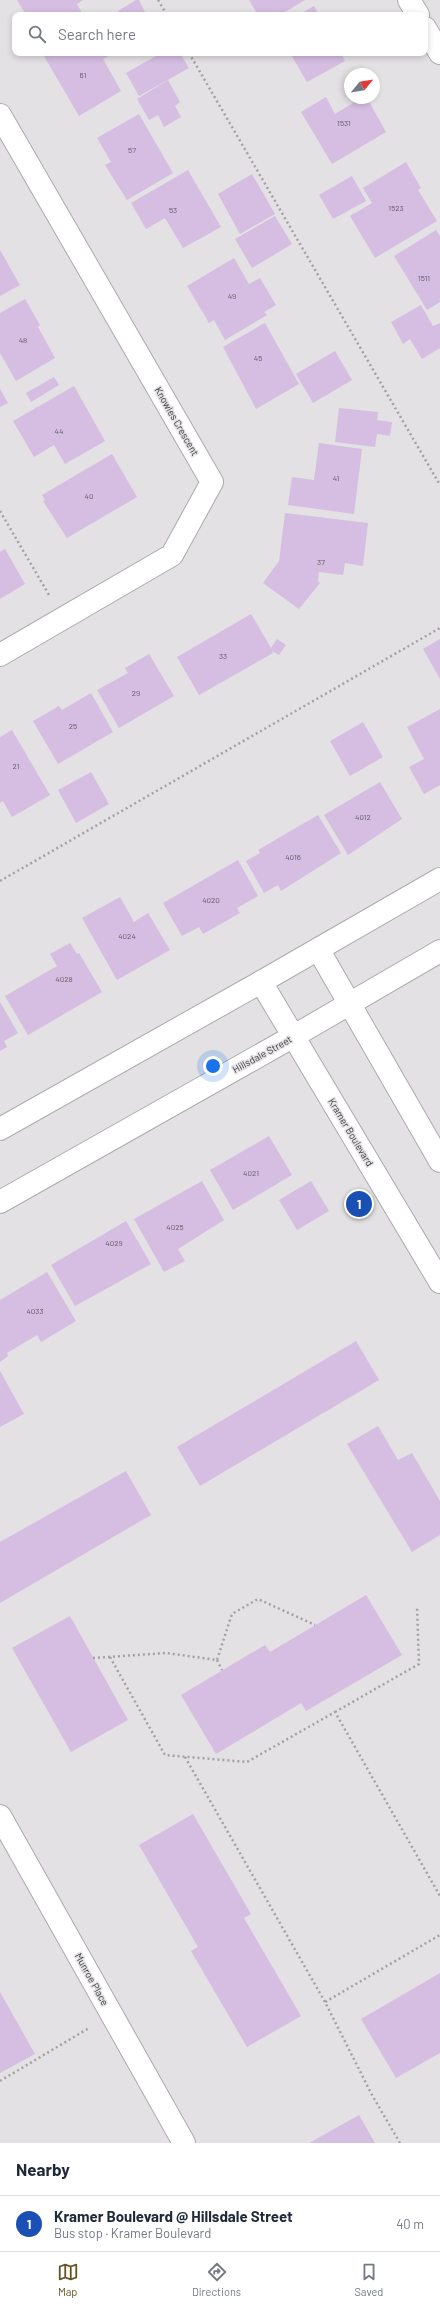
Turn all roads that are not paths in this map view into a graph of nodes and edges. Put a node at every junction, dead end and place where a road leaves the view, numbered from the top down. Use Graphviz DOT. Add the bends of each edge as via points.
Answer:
graph roads {
  1 [pos="409,0"];
  2 [pos="416,12"];
  3 [pos="428,33"];
  4 [pos="440,53"];
  5 [pos="0,116"];
  6 [pos="0,655"];
  7 [pos="440,879"];
  8 [pos="318,949"];
  9 [pos="440,951"];
  10 [pos="261,982"];
  11 [pos="350,1004"];
  12 [pos="294,1036"];
  13 [pos="0,1129"];
  14 [pos="440,1161"];
  15 [pos="0,1202"];
  16 [pos="440,1282"];
  17 [pos="0,1816"];
  18 [pos="184,2143"];
  1 -- 2 [label="street"];
  3 -- 4 [label="street"];
  5 -- 6 [label="street, Knowles Crescent" via="212,482 172,555"];
  7 -- 8 [label="street"];
  8 -- 10 [label="street"];
  8 -- 11 [label="street"];
  9 -- 11 [label="street, Hillsdale Street"];
  10 -- 12 [label="street, Kramer Boulevard"];
  10 -- 13 [label="street"];
  11 -- 12 [label="street, Hillsdale Street"];
  11 -- 14 [label="street"];
  12 -- 15 [label="street, Hillsdale Street"];
  12 -- 16 [label="street, Kramer Boulevard"];
  17 -- 18 [label="street, Munroe Place"];
}
